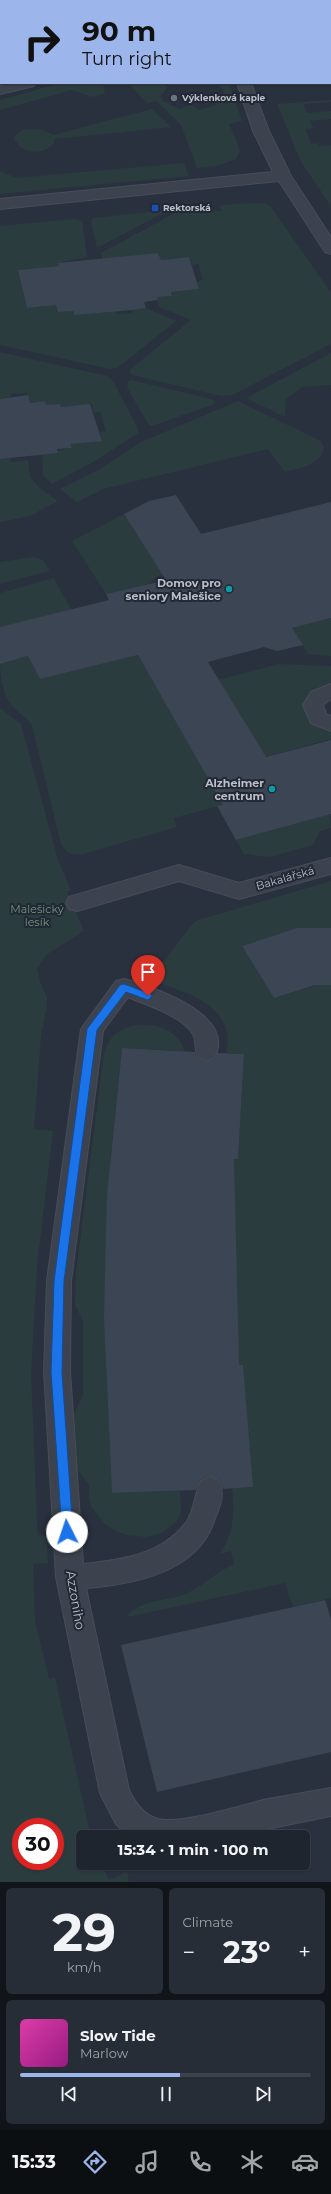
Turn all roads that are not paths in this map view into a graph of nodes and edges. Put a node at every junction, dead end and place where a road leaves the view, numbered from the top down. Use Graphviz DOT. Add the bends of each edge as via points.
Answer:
graph roads {
  1 [pos="25,84"];
  2 [pos="244,84"];
  3 [pos="0,90"];
  4 [pos="283,176"];
  5 [pos="0,204"];
  6 [pos="331,248"];
  7 [pos="331,691"];
  8 [pos="331,724"];
  9 [pos="331,866"];
  10 [pos="77,903"];
  11 [pos="206,1052"];
  12 [pos="210,1489"];
  13 [pos="70,1577"];
  14 [pos="331,1802"];
  1 -- 3 [label="street"];
  2 -- 4 [label="street" via="261,131"];
  4 -- 5 [label="street"];
  4 -- 6 [label="street"];
  7 -- 8 [label="street" via="318,697 313,706 318,718"];
  9 -- 10 [label="street, Bakalářská" via="239,891 179,873"];
  11 -- 13 [label="street, Azzoniho" via="205,1033 189,1016 124,987 92,1029 59,1281 57,1372"];
  12 -- 13 [label="street" via="206,1510 195,1532 175,1552 148,1566 109,1574"];
  13 -- 14 [label="street, Azzoniho" via="115,1793 126,1814 141,1828 159,1834 176,1835 269,1813"];
}
